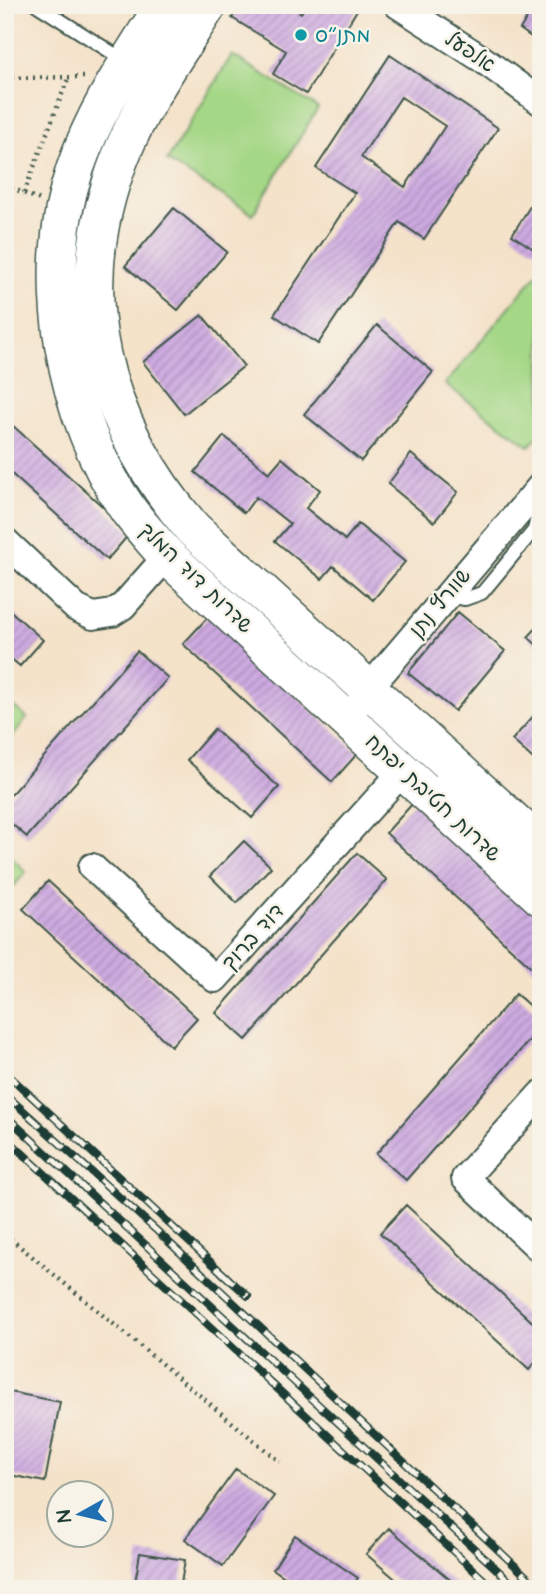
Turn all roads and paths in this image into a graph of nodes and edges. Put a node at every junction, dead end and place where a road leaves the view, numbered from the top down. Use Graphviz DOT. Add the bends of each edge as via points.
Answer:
graph roads {
  1 [pos="37,5"];
  2 [pos="186,5"];
  3 [pos="208,5"];
  4 [pos="398,5"];
  5 [pos="164,22"];
  6 [pos="123,70"];
  7 [pos="69,76"];
  8 [pos="5,78"];
  9 [pos="541,102"];
  10 [pos="99,144"];
  11 [pos="24,193"];
  12 [pos="66,200"];
  13 [pos="535,492"];
  14 [pos="5,541"];
  15 [pos="167,556"];
  16 [pos="368,689"];
  17 [pos="356,728"];
  18 [pos="426,742"];
  19 [pos="403,771"];
  20 [pos="541,846"];
  21 [pos="92,867"];
  22 [pos="541,871"];
  23 [pos="541,897"];
  24 [pos="541,1094"];
  25 [pos="5,1234"];
  26 [pos="541,1250"];
  27 [pos="281,1462"];
  1 -- 6 [label="lane"];
  2 -- 5 [label="lane"];
  3 -- 16 [label="main road, שדרות דוד המלך" via="147,104 120,156 105,202 95,289 107,381 140,458 166,499"];
  4 -- 9 [label="street, אלפעל"];
  5 -- 6 [label="main road, שדרות דוד המלך"];
  6 -- 7 [label="path"];
  6 -- 12 [label="main road, שדרות דוד המלך" via="90,129"];
  7 -- 8 [label="path"];
  7 -- 11 [label="path"];
  10 -- 12 [label="lane"];
  12 -- 15 [label="main road, שדרות דוד המלך" via="58,276 66,355 77,400 109,477"];
  13 -- 16 [label="street, שוורץ נתן"];
  14 -- 15 [label="street" via="76,608 93,616 112,614 123,606"];
  15 -- 17 [label="main road, שדרות דוד המלך"];
  16 -- 17 [label="street, שוורץ נתן" via="358,706"];
  16 -- 18 [label="main road, שדרות חטיבת יפתח"];
  17 -- 19 [label="main road, שדרות חטיבת יפתח"];
  18 -- 20 [label="main road, שדרות חטיבת יפתח"];
  18 -- 22 [label="lane" via="453,792"];
  19 -- 21 [label="street, דוד ברוך" via="215,979"];
  19 -- 23 [label="main road, שדרות חטיבת יפתח"];
  24 -- 26 [label="street" via="465,1178"];
  25 -- 27 [label="path"];
}
